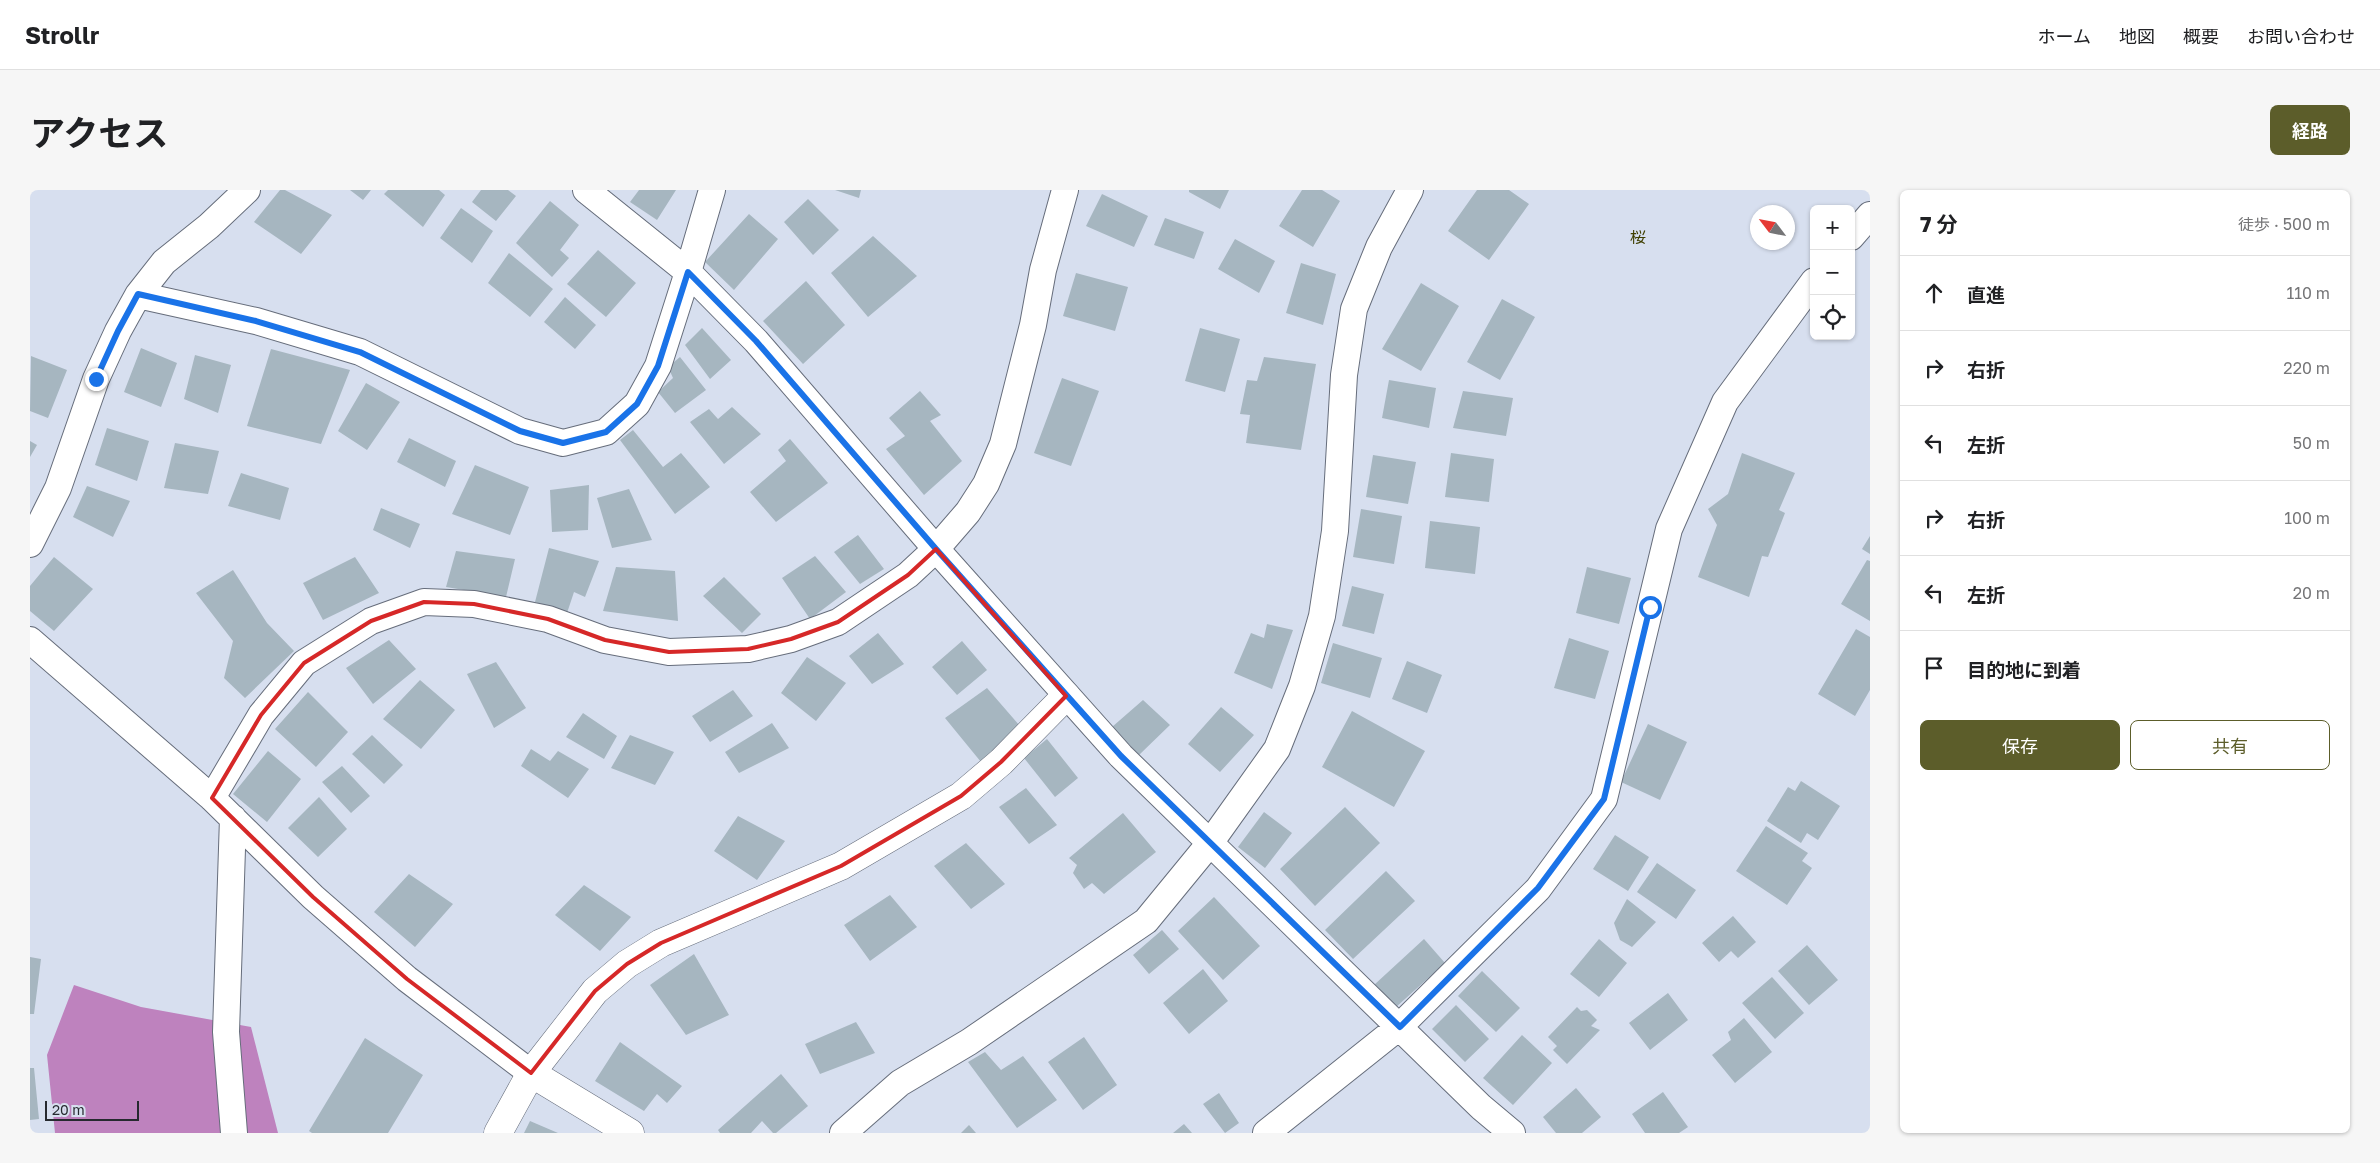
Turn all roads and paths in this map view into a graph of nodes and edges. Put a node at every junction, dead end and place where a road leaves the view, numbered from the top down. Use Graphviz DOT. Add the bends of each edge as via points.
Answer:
graph roads {
  1 [pos="247,190"];
  2 [pos="586,190"];
  3 [pos="712,190"];
  4 [pos="1065,190"];
  5 [pos="1410,190"];
  6 [pos="1870,215"];
  7 [pos="1855,232"];
  8 [pos="688,272"];
  9 [pos="1810,286"];
  10 [pos="138,294"];
  11 [pos="30,544"];
  12 [pos="936,549"];
  13 [pos="30,640"];
  14 [pos="1066,696"];
  15 [pos="212,798"];
  16 [pos="233,818"];
  17 [pos="1210,843"];
  18 [pos="1400,1027"];
  19 [pos="531,1073"];
  20 [pos="234,1133"];
  21 [pos="498,1133"];
  22 [pos="630,1133"];
  23 [pos="843,1133"];
  24 [pos="1266,1133"];
  25 [pos="1512,1133"];
  1 -- 10 [label="street" via="164,262"];
  2 -- 8 [label="street"];
  3 -- 8 [label="street"];
  4 -- 12 [label="street" via="1003,444 986,484 968,512"];
  5 -- 17 [label="street" via="1379,246 1354,309 1344,375 1335,531 1322,616 1302,686 1276,749"];
  6 -- 7 [label="street"];
  8 -- 10 [label="street" via="658,366 637,404 606,432 563,443 520,431 360,352 256,321"];
  8 -- 12 [label="street" via="756,341"];
  9 -- 18 [label="street" via="1724,402 1669,529 1604,799 1538,888"];
  10 -- 11 [label="street" via="96,379 58,488"];
  12 -- 14 [label="street"];
  12 -- 15 [label="street" via="908,575 838,622 791,640 748,650 669,652 605,640 548,619 474,604 424,602 371,621 304,663 261,715"];
  13 -- 15 [label="street"];
  14 -- 17 [label="street" via="1121,756"];
  14 -- 19 [label="street" via="1001,762 961,796 841,866 661,943 627,964 595,991"];
  15 -- 16 [label="street"];
  16 -- 19 [label="street" via="313,897 407,979"];
  16 -- 20 [label="street" via="226,1032"];
  17 -- 18 [label="street"];
  17 -- 23 [label="street" via="1146,921 969,1042 900,1083"];
  18 -- 24 [label="street"];
  18 -- 25 [label="street"];
  19 -- 21 [label="street"];
  19 -- 22 [label="street"];
}
